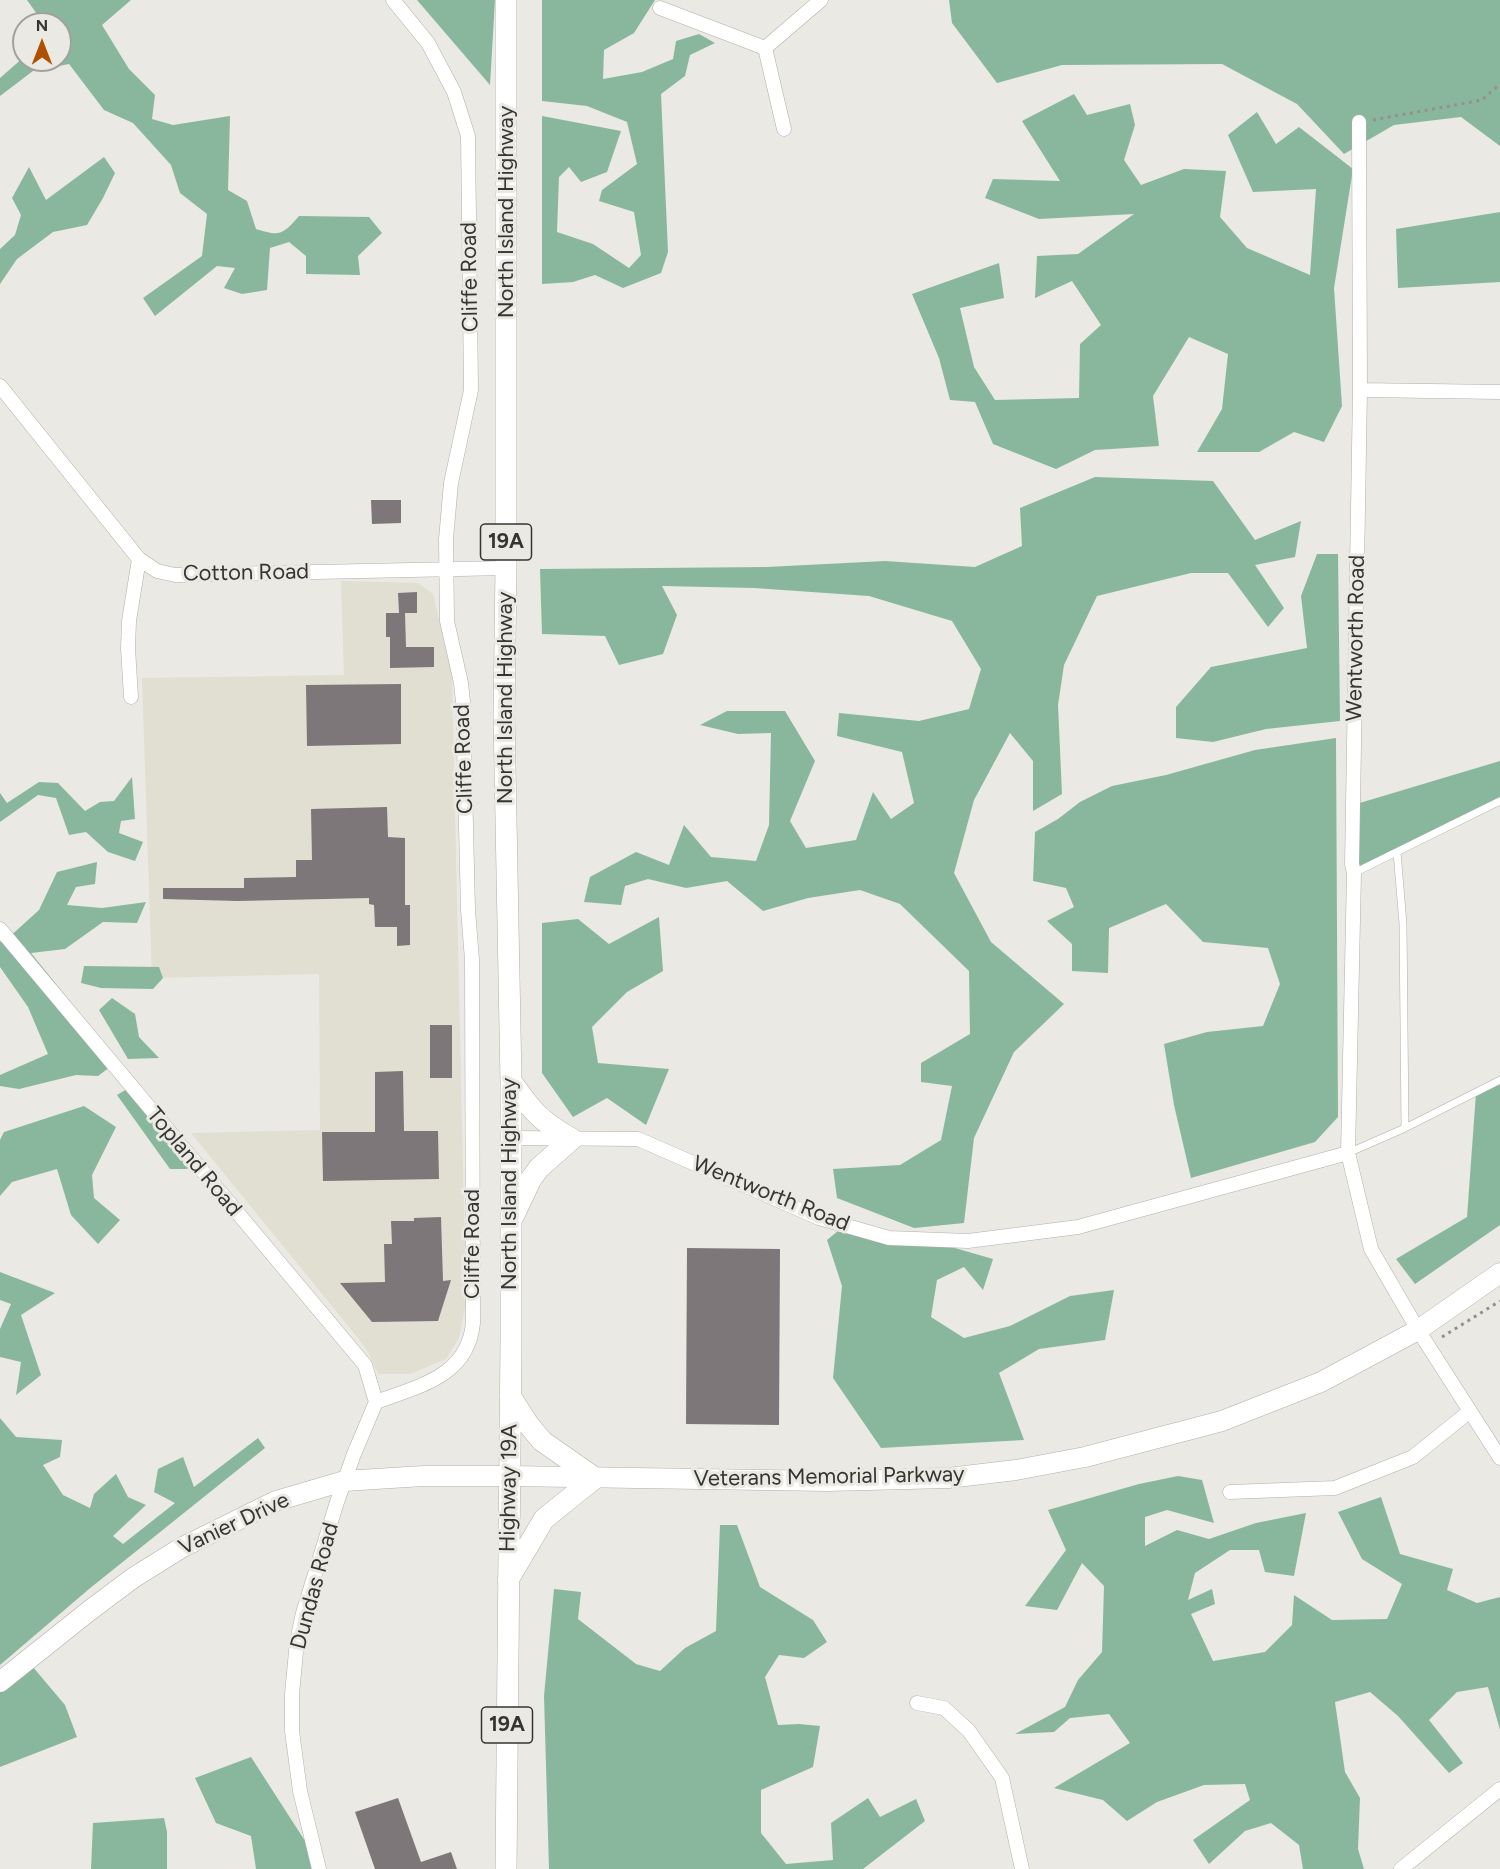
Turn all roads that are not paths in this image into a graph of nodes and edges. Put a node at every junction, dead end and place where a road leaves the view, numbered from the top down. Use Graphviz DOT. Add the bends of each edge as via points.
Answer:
graph roads {
  1 [pos="393,0"];
  2 [pos="506,0"];
  3 [pos="820,0"];
  4 [pos="660,8"];
  5 [pos="765,48"];
  6 [pos="1359,122"];
  7 [pos="784,129"];
  8 [pos="0,386"];
  9 [pos="1360,390"];
  10 [pos="1500,392"];
  11 [pos="139,559"];
  12 [pos="506,568"];
  13 [pos="446,569"];
  14 [pos="131,697"];
  15 [pos="1500,801"];
  16 [pos="1397,852"];
  17 [pos="1354,873"];
  18 [pos="0,929"];
  19 [pos="1500,1080"];
  20 [pos="511,1081"];
  21 [pos="1405,1128"];
  22 [pos="510,1138"];
  23 [pos="572,1138"];
  24 [pos="1348,1153"];
  25 [pos="510,1222"];
  26 [pos="1500,1274"];
  27 [pos="1423,1338"];
  28 [pos="510,1396"];
  29 [pos="376,1401"];
  30 [pos="1470,1411"];
  31 [pos="1500,1458"];
  32 [pos="509,1476"];
  33 [pos="595,1478"];
  34 [pos="344,1481"];
  35 [pos="1230,1492"];
  36 [pos="508,1581"];
  37 [pos="0,1682"];
  38 [pos="917,1703"];
  39 [pos="1500,1789"];
  40 [pos="319,1869"];
  41 [pos="506,1869"];
  42 [pos="1022,1869"];
  43 [pos="1401,1869"];
  1 -- 13 [label="street, Cliffe Road" via="428,43 454,92 468,136 471,390 450,491"];
  2 -- 12 [label="main road, North Island Highway / 19A"];
  3 -- 5 [label="street"];
  4 -- 5 [label="street"];
  5 -- 7 [label="street"];
  6 -- 9 [label="street, Wentworth Road"];
  8 -- 11 [label="street, Cotton Road"];
  9 -- 10 [label="street"];
  9 -- 17 [label="street, Wentworth Road"];
  11 -- 13 [label="street, Cotton Road" via="157,571 175,575"];
  11 -- 14 [label="street" via="129,621"];
  12 -- 13 [label="street, Cotton Road"];
  12 -- 20 [label="main road, North Island Highway / 19A" via="504,715"];
  13 -- 29 [label="street, Cliffe Road" via="447,621 463,702 472,960 473,1323 465,1353 451,1368 429,1382"];
  15 -- 16 [label="lane"];
  16 -- 17 [label="lane"];
  16 -- 21 [label="lane" via="1403,924"];
  17 -- 24 [label="street, Wentworth Road"];
  18 -- 29 [label="street, Topland Road" via="365,1365"];
  19 -- 21 [label="lane"];
  20 -- 22 [label="main road, North Island Highway / 19A"];
  20 -- 23 [label="main road" via="530,1109"];
  21 -- 24 [label="lane"];
  22 -- 23 [label="street, Wentworth Road"];
  22 -- 25 [label="main road, North Island Highway / 19A"];
  23 -- 24 [label="street, Wentworth Road" via="638,1139 819,1218 889,1238 968,1241 1078,1227"];
  23 -- 25 [label="main road" via="539,1168"];
  24 -- 27 [label="street, Wentworth Road" via="1371,1249"];
  25 -- 28 [label="main road, North Island Highway / 19A"];
  26 -- 27 [label="main road, Veterans Memorial Parkway"];
  27 -- 30 [label="street, Wentworth Road"];
  27 -- 33 [label="main road, Veterans Memorial Parkway" via="1222,1421 1085,1458 1017,1470 948,1478 827,1481"];
  28 -- 32 [label="main road, Highway 19A / 19A"];
  28 -- 33 [label="main road" via="542,1441"];
  29 -- 34 [label="street"];
  30 -- 31 [label="street, Wentworth Road"];
  30 -- 35 [label="street" via="1413,1457 1335,1488"];
  32 -- 33 [label="main road, Veterans Memorial Parkway"];
  32 -- 34 [label="main road, Vanier Drive"];
  32 -- 36 [label="main road, Highway 19A / 19A"];
  33 -- 36 [label="main road" via="544,1519"];
  34 -- 37 [label="main road, Vanier Drive" via="276,1501 181,1548 133,1578"];
  34 -- 40 [label="street, Dundas Road" via="303,1613 292,1694 292,1731 300,1791"];
  36 -- 41 [label="main road, 19A"];
  38 -- 42 [label="street" via="944,1708 969,1731 1002,1778"];
  39 -- 43 [label="street"];
}
